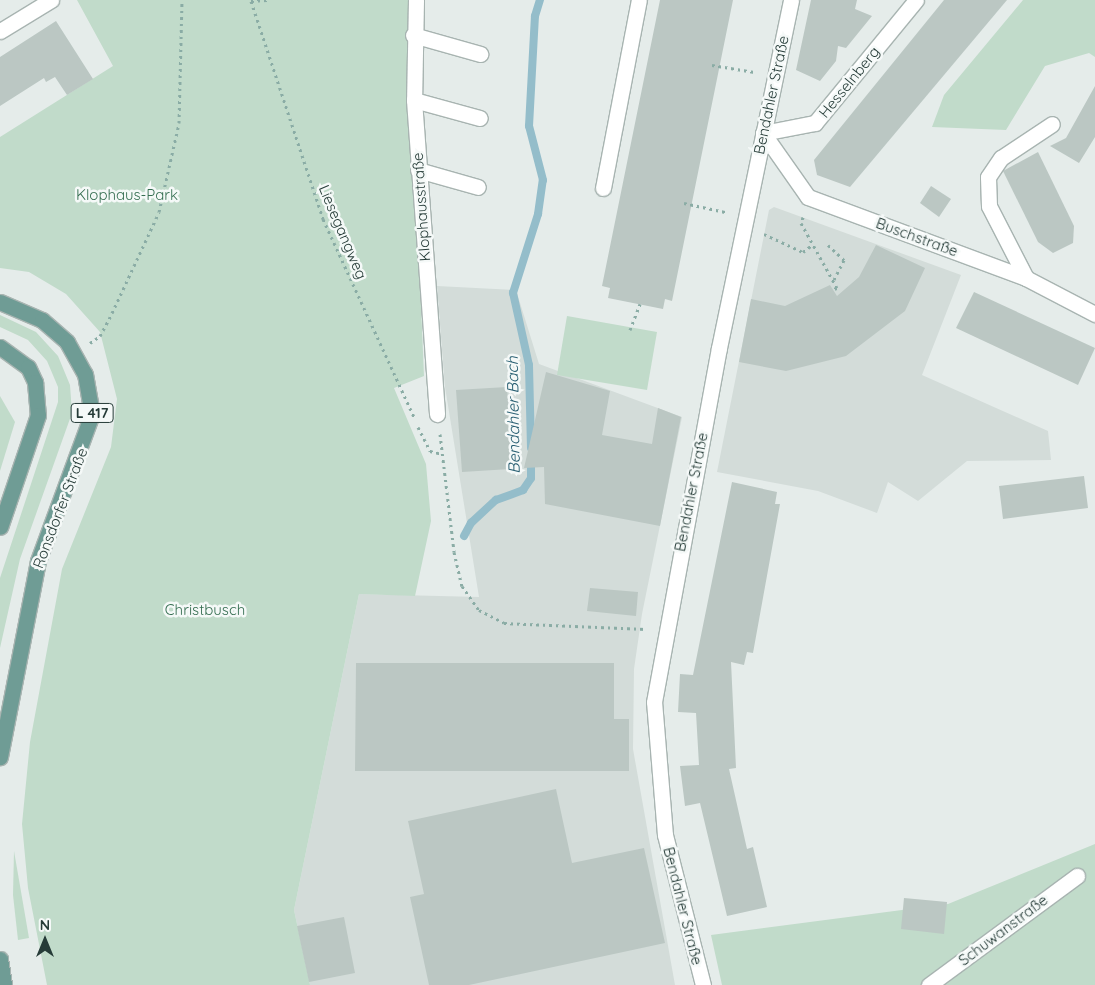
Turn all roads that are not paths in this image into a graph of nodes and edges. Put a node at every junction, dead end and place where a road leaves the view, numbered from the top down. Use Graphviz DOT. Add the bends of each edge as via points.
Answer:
graph roads {
  1 [pos="51,0"];
  2 [pos="416,0"];
  3 [pos="639,0"];
  4 [pos="791,0"];
  5 [pos="916,0"];
  6 [pos="0,31"];
  7 [pos="413,35"];
  8 [pos="480,54"];
  9 [pos="414,100"];
  10 [pos="480,118"];
  11 [pos="1052,124"];
  12 [pos="763,133"];
  13 [pos="418,170"];
  14 [pos="478,187"];
  15 [pos="603,188"];
  16 [pos="1026,278"];
  17 [pos="0,302"];
  18 [pos="1095,314"];
  19 [pos="0,347"];
  20 [pos="437,414"];
  21 [pos="0,527"];
  22 [pos="0,756"];
  23 [pos="1077,876"];
  24 [pos="0,959"];
  25 [pos="4,985"];
  26 [pos="703,985"];
  27 [pos="929,985"];
  1 -- 6 [label="street"];
  2 -- 7 [label="street, Klophausstraße"];
  3 -- 15 [label="street"];
  4 -- 12 [label="street, Bendahler Straße"];
  5 -- 12 [label="street, Hesselnberg" via="815,123"];
  7 -- 8 [label="street"];
  7 -- 9 [label="street, Klophausstraße"];
  9 -- 10 [label="street"];
  9 -- 13 [label="street, Klophausstraße"];
  11 -- 16 [label="street" via="1001,158 988,177 989,206"];
  12 -- 16 [label="street, Buschstraße" via="808,197"];
  12 -- 26 [label="street, Bendahler Straße" via="664,630 654,702 657,770 665,835"];
  13 -- 14 [label="street"];
  13 -- 20 [label="street, Klophausstraße"];
  16 -- 18 [label="street, Buschstraße"];
  17 -- 22 [label="main road, Ronsdorfer Straße / L 417" via="42,320 67,342 85,374 92,414 38,560"];
  19 -- 21 [label="main road" via="28,367 35,382 38,415"];
  23 -- 27 [label="street, Schuwanstraße"];
  24 -- 25 [label="main road"];
}
